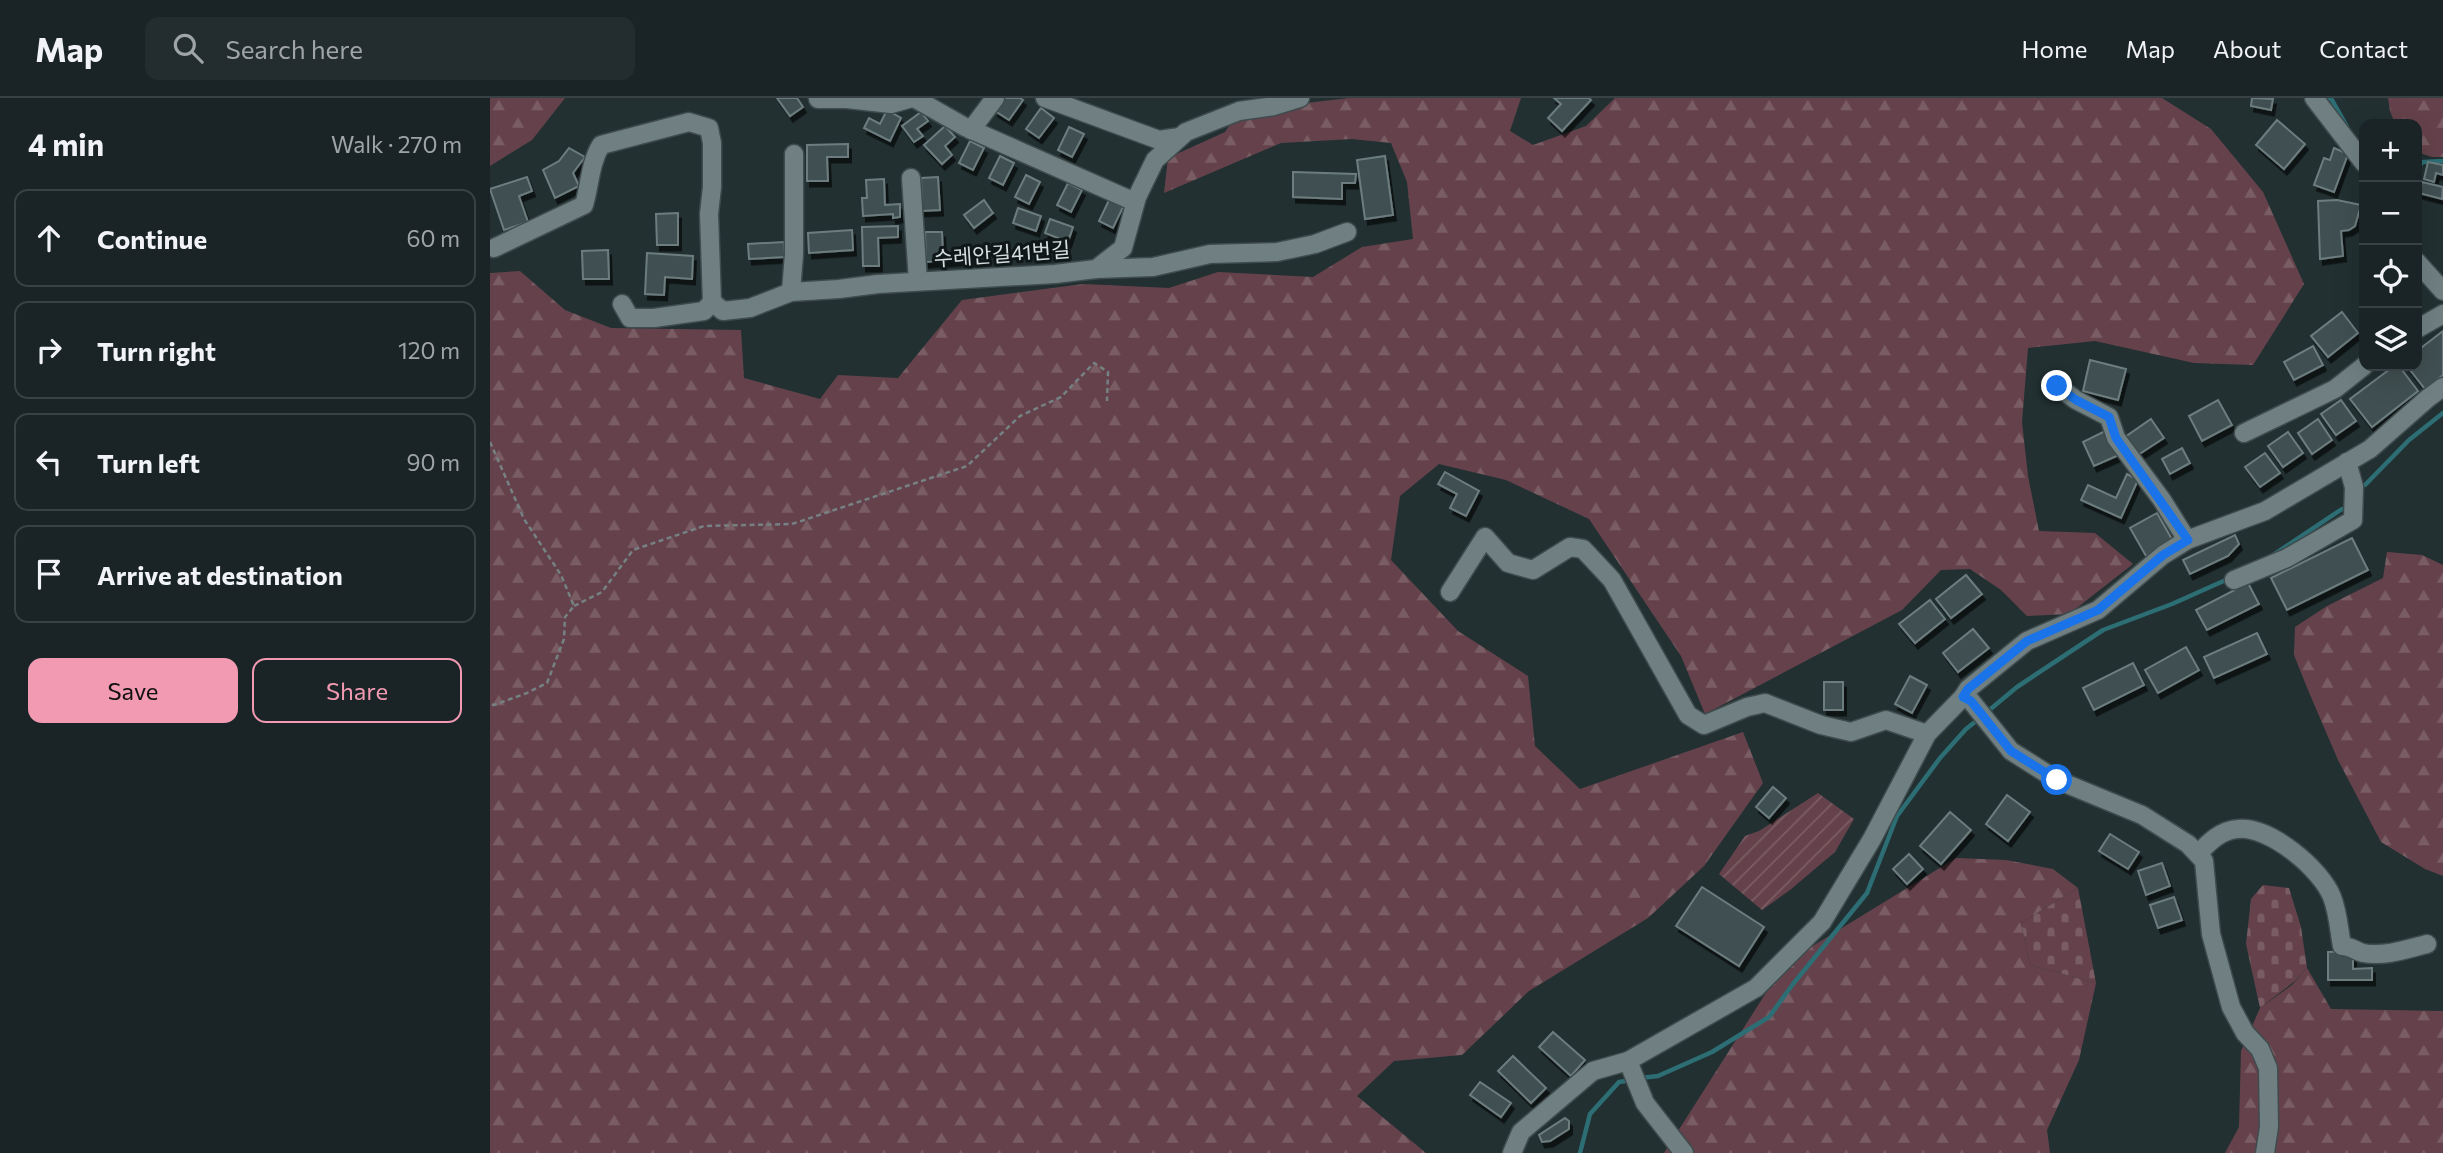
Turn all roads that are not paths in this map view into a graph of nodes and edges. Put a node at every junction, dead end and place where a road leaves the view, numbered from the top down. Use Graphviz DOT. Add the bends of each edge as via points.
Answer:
graph roads {
  1 [pos="913,98"];
  2 [pos="995,98"];
  3 [pos="1045,98"];
  4 [pos="1300,98"];
  5 [pos="2314,98"];
  6 [pos="818,99"];
  7 [pos="971,130"];
  8 [pos="1180,137"];
  9 [pos="794,154"];
  10 [pos="2359,156"];
  11 [pos="911,178"];
  12 [pos="1135,202"];
  13 [pos="1347,232"];
  14 [pos="494,248"];
  15 [pos="2422,268"];
  16 [pos="1096,269"];
  17 [pos="918,281"];
  18 [pos="2443,291"];
  19 [pos="791,292"];
  20 [pos="712,303"];
  21 [pos="622,304"];
  22 [pos="2443,314"];
  23 [pos="2422,326"];
  24 [pos="2359,370"];
  25 [pos="2057,386"];
  26 [pos="2443,387"];
  27 [pos="2244,433"];
  28 [pos="2347,462"];
  29 [pos="2188,540"];
  30 [pos="2234,580"];
  31 [pos="1450,592"];
  32 [pos="1967,699"];
  33 [pos="1927,734"];
  34 [pos="2197,854"];
  35 [pos="2427,944"];
  36 [pos="1630,1066"];
  37 [pos="1512,1153"];
  38 [pos="1684,1153"];
  39 [pos="2265,1153"];
  1 -- 6 [label="lane" via="891,104"];
  1 -- 7 [label="lane"];
  2 -- 7 [label="lane"];
  3 -- 8 [label="lane" via="1159,140"];
  4 -- 8 [label="lane, 수레안길41번길" via="1239,111"];
  5 -- 10 [label="lane"];
  7 -- 12 [label="lane"];
  8 -- 12 [label="lane, 수레안길41번길" via="1155,160"];
  9 -- 19 [label="lane"];
  11 -- 17 [label="lane"];
  12 -- 16 [label="lane, 수레안길41번길" via="1123,248"];
  13 -- 16 [label="lane" via="1277,252 1210,254 1153,267"];
  14 -- 20 [label="lane" via="583,205 601,145 689,122 709,128 712,143"];
  15 -- 18 [label="lane"];
  16 -- 17 [label="lane, 수레안길41번길"];
  17 -- 19 [label="lane, 수레안길41번길"];
  19 -- 20 [label="lane, 수레안길41번길" via="750,308 723,311"];
  20 -- 21 [label="lane, 수레안길41번길" via="704,311 654,318 630,318"];
  22 -- 23 [label="lane"];
  24 -- 27 [label="lane" via="2335,389"];
  25 -- 29 [label="lane" via="2109,417 2116,438"];
  26 -- 28 [label="lane" via="2370,449"];
  28 -- 29 [label="lane" via="2265,511"];
  28 -- 30 [label="lane" via="2354,487 2353,520 2287,558"];
  29 -- 32 [label="lane" via="2163,555 2098,610 2027,641 1968,689"];
  31 -- 33 [label="lane" via="1485,537 1508,563 1533,570 1570,547 1583,549 1612,580 1688,715 1704,725 1765,704 1851,732 1886,720"];
  32 -- 33 [label="lane"];
  32 -- 34 [label="lane" via="2011,751 2057,780 2142,815"];
  33 -- 36 [label="lane" via="1822,922 1756,988"];
  34 -- 35 [label="lane" via="2213,838 2239,829 2268,834 2314,869 2332,897 2342,946 2361,953 2388,954"];
  34 -- 39 [label="lane" via="2204,861 2211,934 2231,1007 2268,1068"];
  36 -- 37 [label="lane" via="1593,1071 1521,1132"];
  36 -- 38 [label="lane" via="1645,1103"];
}
